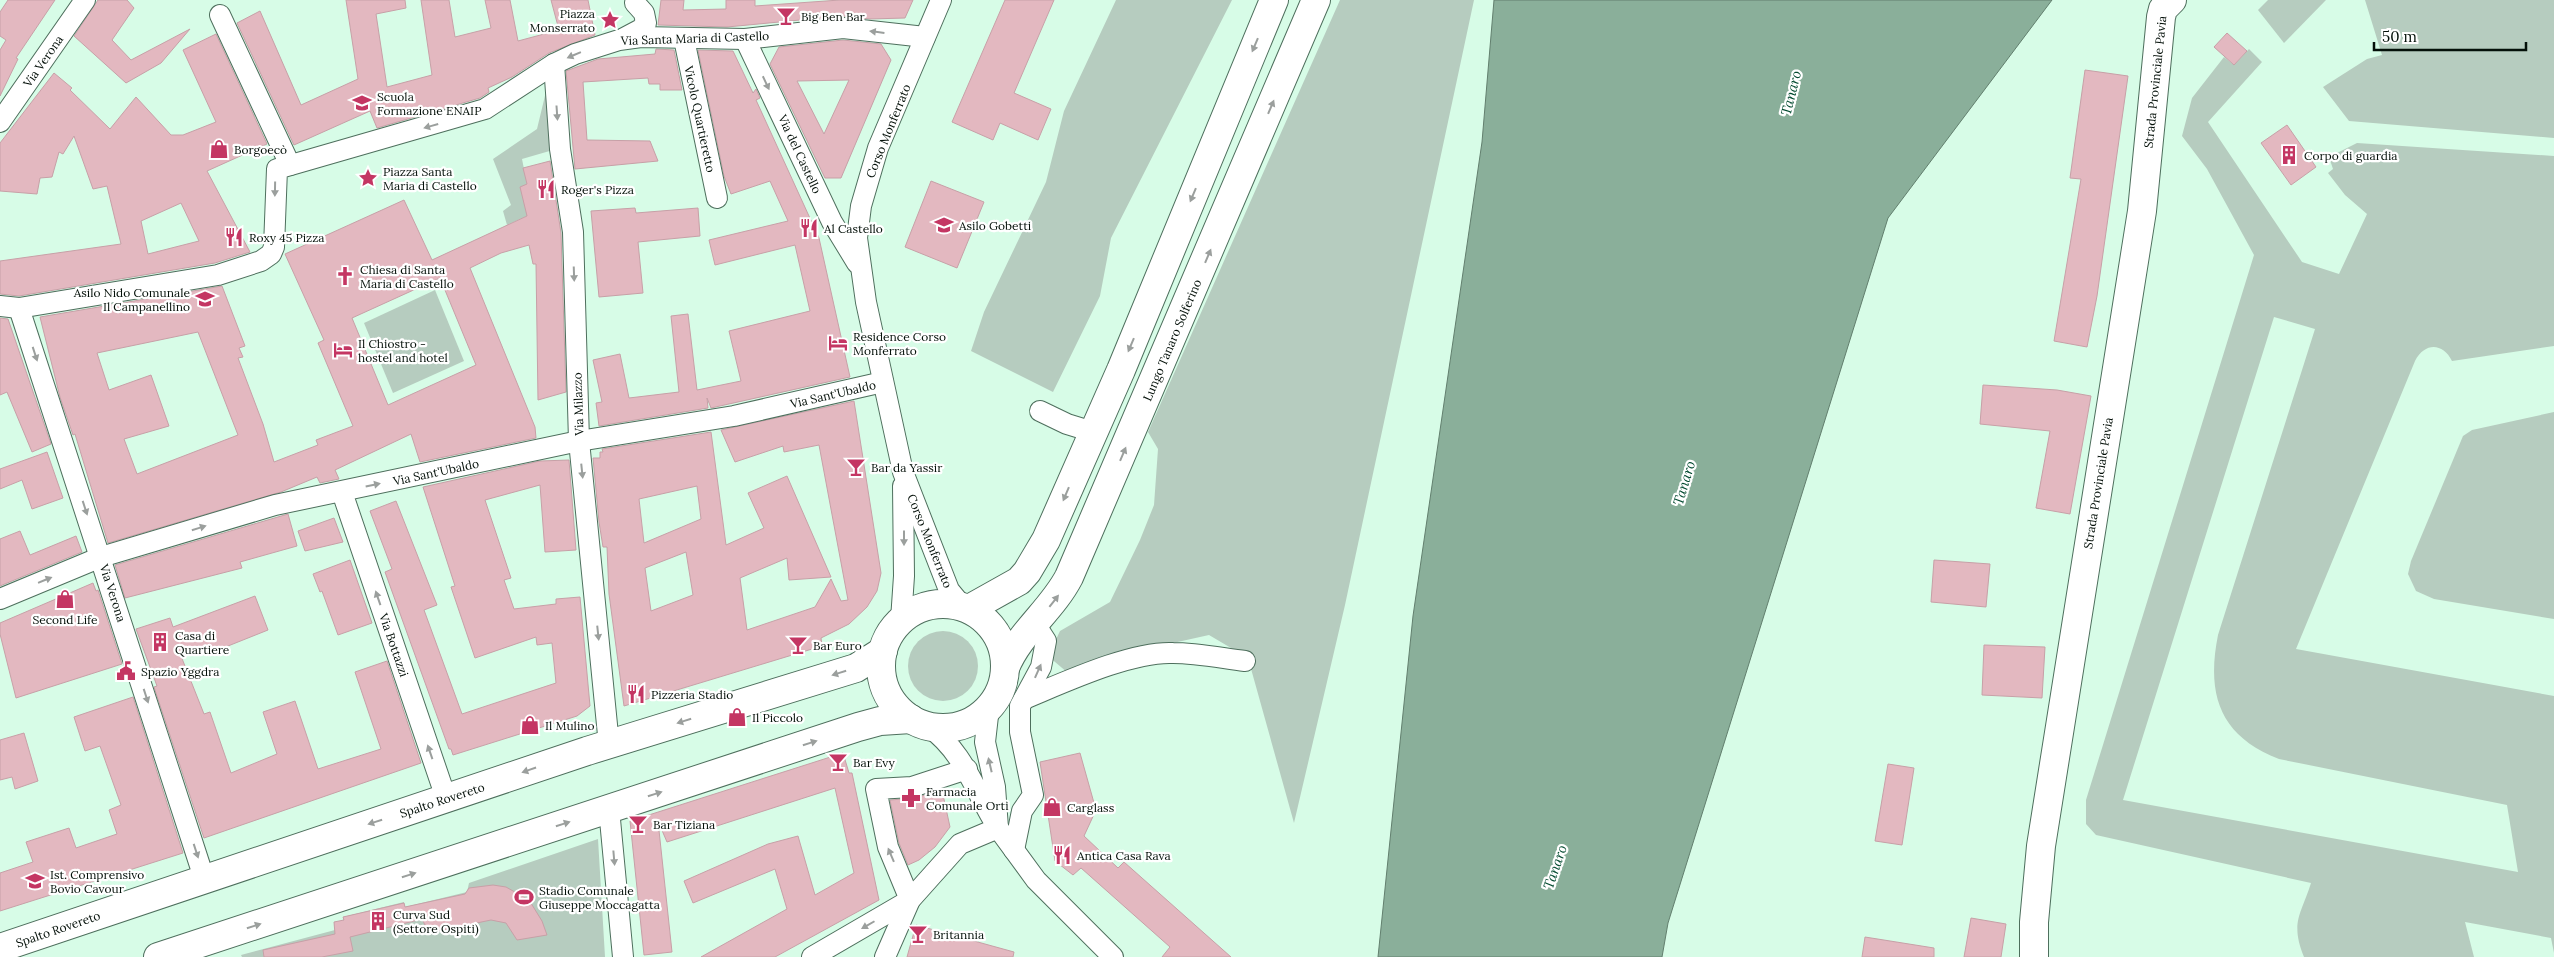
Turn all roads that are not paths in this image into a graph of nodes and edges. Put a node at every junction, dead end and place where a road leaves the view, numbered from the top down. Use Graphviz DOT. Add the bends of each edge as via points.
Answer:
graph roads {
  1 [pos="85,0"];
  2 [pos="940,0"];
  3 [pos="1274,0"];
  4 [pos="1316,0"];
  5 [pos="642,1"];
  6 [pos="2161,3"];
  7 [pos="220,15"];
  8 [pos="925,37"];
  9 [pos="664,38"];
  10 [pos="684,39"];
  11 [pos="745,39"];
  12 [pos="614,41"];
  13 [pos="554,64"];
  14 [pos="0,122"];
  15 [pos="290,165"];
  16 [pos="717,198"];
  17 [pos="859,267"];
  18 [pos="10,307"];
  19 [pos="883,382"];
  20 [pos="1040,411"];
  21 [pos="1094,432"];
  22 [pos="579,441"];
  23 [pos="903,472"];
  24 [pos="342,492"];
  25 [pos="101,557"];
  26 [pos="0,599"];
  27 [pos="966,608"];
  28 [pos="901,620"];
  29 [pos="1035,624"];
  30 [pos="883,651"];
  31 [pos="1245,661"];
  32 [pos="1005,668"];
  33 [pos="1024,699"];
  34 [pos="989,707"];
  35 [pos="920,722"];
  36 [pos="609,745"];
  37 [pos="967,770"];
  38 [pos="446,798"];
  39 [pos="609,809"];
  40 [pos="998,828"];
  41 [pos="1014,850"];
  42 [pos="204,878"];
  43 [pos="910,900"];
  44 [pos="0,948"];
  45 [pos="215,948"];
  46 [pos="158,957"];
  47 [pos="623,957"];
  48 [pos="812,957"];
  49 [pos="885,957"];
  50 [pos="1113,957"];
  51 [pos="2034,957"];
  1 -- 14 [label="street, Via Verona"];
  2 -- 8 [label="street, Corso Monferrato"];
  3 -- 21 [label="main road, one-way"];
  29 -- 4 [label="main road, Lungo Tanaro Solferino, one-way" via="1069,577"];
  5 -- 9 [label="street" via="652,28"];
  5 -- 12 [label="street" via="645,25"];
  6 -- 51 [label="main road, Strada Provinciale Pavia" via="2142,211 2041,846"];
  7 -- 15 [label="street"];
  8 -- 11 [label="street, Via Santa Maria di Castello, one-way" via="843,28"];
  8 -- 17 [label="street, Corso Monferrato" via="869,176 857,224"];
  9 -- 10 [label="street, Via Santa Maria di Castello"];
  9 -- 12 [label="street, Via Santa Maria di Castello" via="636,37"];
  10 -- 11 [label="street, Via Santa Maria di Castello"];
  10 -- 16 [label="street, Vicolo Quartieretto"];
  11 -- 17 [label="street, Via del Castello, one-way" via="832,222"];
  12 -- 13 [label="street, Via Santa Maria di Castello, one-way"];
  13 -- 15 [label="street, Via Santa Maria di Castello, one-way" via="484,109"];
  13 -- 22 [label="street, Via Milazzo, one-way" via="560,150 573,232"];
  15 -- 18 [label="street, one-way" via="276,171 272,252 253,265 218,275"];
  17 -- 19 [label="street, Corso Monferrato"];
  18 -- 25 [label="street, Via Verona, one-way"];
  19 -- 22 [label="street, Via Sant'Ubaldo" via="734,416"];
  19 -- 23 [label="street, Corso Monferrato"];
  20 -- 21 [label="street"];
  21 -- 27 [label="main road, one-way" via="1046,540 1027,572 1009,588"];
  24 -- 22 [label="street, Via Sant'Ubaldo, one-way"];
  22 -- 36 [label="street, Via Milazzo, one-way"];
  23 -- 27 [label="street, Corso Monferrato" via="949,590"];
  23 -- 28 [label="street, Corso Monferrato, one-way"];
  25 -- 24 [label="street, Via Sant'Ubaldo, one-way" via="275,505"];
  38 -- 24 [label="street, Via Bottazzi, one-way"];
  26 -- 25 [label="street, Via Sant'Ubaldo, one-way"];
  25 -- 42 [label="street, Via Verona, one-way"];
  27 -- 28 [label="main road" via="933,604"];
  27 -- 32 [label="main road" via="984,619 996,633 1003,650"];
  28 -- 30 [label="main road" via="889,634"];
  29 -- 32 [label="main road, Lungo Tanaro Solferino" via="1016,646"];
  33 -- 29 [label="street, one-way" via="1041,667 1046,641"];
  30 -- 35 [label="main road" via="882,675 887,692 897,708"];
  30 -- 36 [label="main road, Spalto Rovereto, one-way" via="856,668"];
  31 -- 33 [label="street" via="1171,652 1130,660 1086,674"];
  32 -- 34 [label="main road" via="1002,686"];
  33 -- 41 [label="street" via="1020,706 1020,732 1033,795 1022,811"];
  34 -- 35 [label="main road" via="964,724 946,728"];
  40 -- 34 [label="street, one-way" via="995,787 985,742"];
  35 -- 37 [label="street" via="951,745"];
  39 -- 35 [label="main road, one-way" via="868,724"];
  36 -- 38 [label="main road, Spalto Rovereto, one-way"];
  37 -- 40 [label="street"];
  43 -- 37 [label="street, one-way" via="888,847 876,789 912,787"];
  38 -- 42 [label="main road, Spalto Rovereto, one-way"];
  45 -- 39 [label="main road, one-way"];
  39 -- 47 [label="street, one-way"];
  40 -- 41 [label="street"];
  40 -- 43 [label="street" via="960,844"];
  41 -- 50 [label="street" via="1036,880"];
  42 -- 44 [label="main road, Spalto Rovereto"];
  43 -- 48 [label="street, one-way"];
  43 -- 49 [label="street"];
  45 -- 46 [label="main road"];
}
